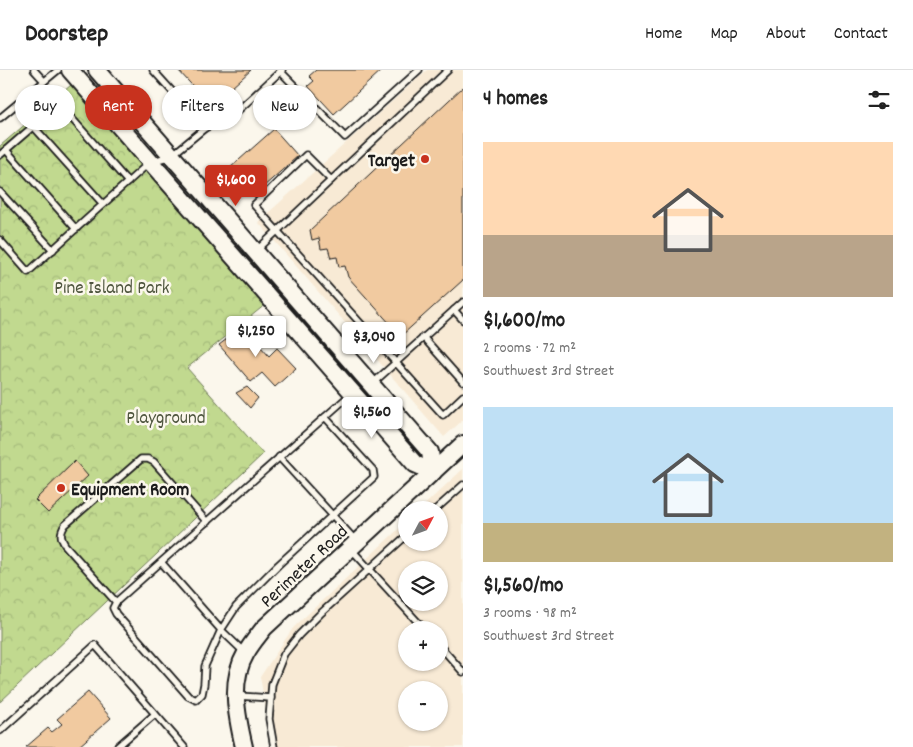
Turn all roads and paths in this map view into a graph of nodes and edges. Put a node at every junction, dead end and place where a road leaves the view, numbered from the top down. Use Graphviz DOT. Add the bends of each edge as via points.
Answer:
graph roads {
  1 [pos="34,70"];
  2 [pos="58,70"];
  3 [pos="70,70"];
  4 [pos="96,70"];
  5 [pos="153,70"];
  6 [pos="419,70"];
  7 [pos="448,70"];
  8 [pos="281,71"];
  9 [pos="44,81"];
  10 [pos="166,85"];
  11 [pos="243,106"];
  12 [pos="0,118"];
  13 [pos="75,122"];
  14 [pos="29,130"];
  15 [pos="38,130"];
  16 [pos="203,130"];
  17 [pos="6,150"];
  18 [pos="0,155"];
  19 [pos="171,156"];
  20 [pos="150,162"];
  21 [pos="331,180"];
  22 [pos="128,182"];
  23 [pos="0,192"];
  24 [pos="103,204"];
  25 [pos="76,229"];
  26 [pos="278,230"];
  27 [pos="0,240"];
  28 [pos="53,250"];
  29 [pos="255,252"];
  30 [pos="463,302"];
  31 [pos="454,310"];
  32 [pos="463,320"];
  33 [pos="423,337"];
  34 [pos="395,362"];
  35 [pos="353,364"];
  36 [pos="334,372"];
  37 [pos="463,382"];
  38 [pos="371,385"];
  39 [pos="352,392"];
  40 [pos="463,396"];
  41 [pos="325,417"];
  42 [pos="463,444"];
  43 [pos="280,457"];
  44 [pos="433,472"];
  45 [pos="463,485"];
  46 [pos="445,501"];
  47 [pos="332,516"];
  48 [pos="208,522"];
  49 [pos="398,543"];
  50 [pos="354,545"];
  51 [pos="162,562"];
  52 [pos="370,569"];
  53 [pos="116,602"];
  54 [pos="417,621"];
  55 [pos="221,630"];
  56 [pos="245,654"];
  57 [pos="448,655"];
  58 [pos="463,672"];
  59 [pos="236,696"];
  60 [pos="270,698"];
  61 [pos="155,714"];
  62 [pos="0,731"];
  63 [pos="117,747"];
  64 [pos="184,747"];
  65 [pos="244,747"];
  66 [pos="274,747"];
  1 -- 9 [label="lane"];
  2 -- 9 [label="lane"];
  3 -- 20 [label="street"];
  4 -- 19 [label="street"];
  5 -- 10 [label="lane"];
  6 -- 8 [label="lane" via="346,137"];
  7 -- 21 [label="lane"];
  8 -- 11 [label="lane"];
  9 -- 12 [label="lane"];
  13 -- 22 [label="lane"];
  14 -- 17 [label="lane"];
  15 -- 24 [label="lane"];
  16 -- 19 [label="lane"];
  17 -- 18 [label="lane"];
  17 -- 25 [label="lane"];
  19 -- 20 [label="lane"];
  19 -- 29 [label="street"];
  20 -- 22 [label="lane"];
  20 -- 36 [label="street"];
  21 -- 26 [label="lane"];
  21 -- 26 [label="lane" via="306,155 254,205"];
  22 -- 24 [label="lane"];
  23 -- 28 [label="lane"];
  24 -- 25 [label="lane"];
  25 -- 28 [label="lane"];
  26 -- 29 [label="lane"];
  26 -- 34 [label="lane"];
  27 -- 28 [label="lane" via="28,272"];
  29 -- 35 [label="street"];
  30 -- 31 [label="lane"];
  31 -- 32 [label="lane"];
  31 -- 33 [label="lane"];
  33 -- 34 [label="lane"];
  33 -- 37 [label="lane"];
  34 -- 38 [label="lane"];
  34 -- 40 [label="lane" via="443,415"];
  35 -- 36 [label="street"];
  35 -- 38 [label="street"];
  36 -- 39 [label="street"];
  38 -- 44 [label="street" via="430,452"];
  39 -- 41 [label="lane"];
  39 -- 44 [label="street" via="415,464"];
  41 -- 43 [label="lane"];
  41 -- 47 [label="lane" via="373,470 374,477"];
  42 -- 44 [label="street, Perimeter Road"];
  43 -- 47 [label="lane"];
  43 -- 48 [label="lane"];
  44 -- 50 [label="street, Perimeter Road"];
  45 -- 46 [label="lane"];
  47 -- 50 [label="lane"];
  47 -- 55 [label="lane" via="236,608"];
  48 -- 51 [label="lane"];
  48 -- 53 [label="lane" via="154,462 141,459 61,532 65,545"];
  49 -- 52 [label="lane"];
  50 -- 52 [label="lane"];
  50 -- 56 [label="street, Perimeter Road" via="264,628"];
  51 -- 53 [label="lane"];
  51 -- 55 [label="lane"];
  52 -- 54 [label="lane"];
  52 -- 60 [label="lane" via="320,614 284,654"];
  53 -- 55 [label="lane" via="113,608 116,614 188,696 196,700 202,694 204,666"];
  55 -- 56 [label="lane"];
  56 -- 59 [label="street, Perimeter Road"];
  57 -- 58 [label="lane"];
  59 -- 60 [label="lane"];
  59 -- 65 [label="street, Perimeter Road"];
  60 -- 66 [label="lane" via="269,719"];
  61 -- 62 [label="lane" via="95,645"];
  61 -- 63 [label="lane"];
  61 -- 64 [label="lane"];
}
